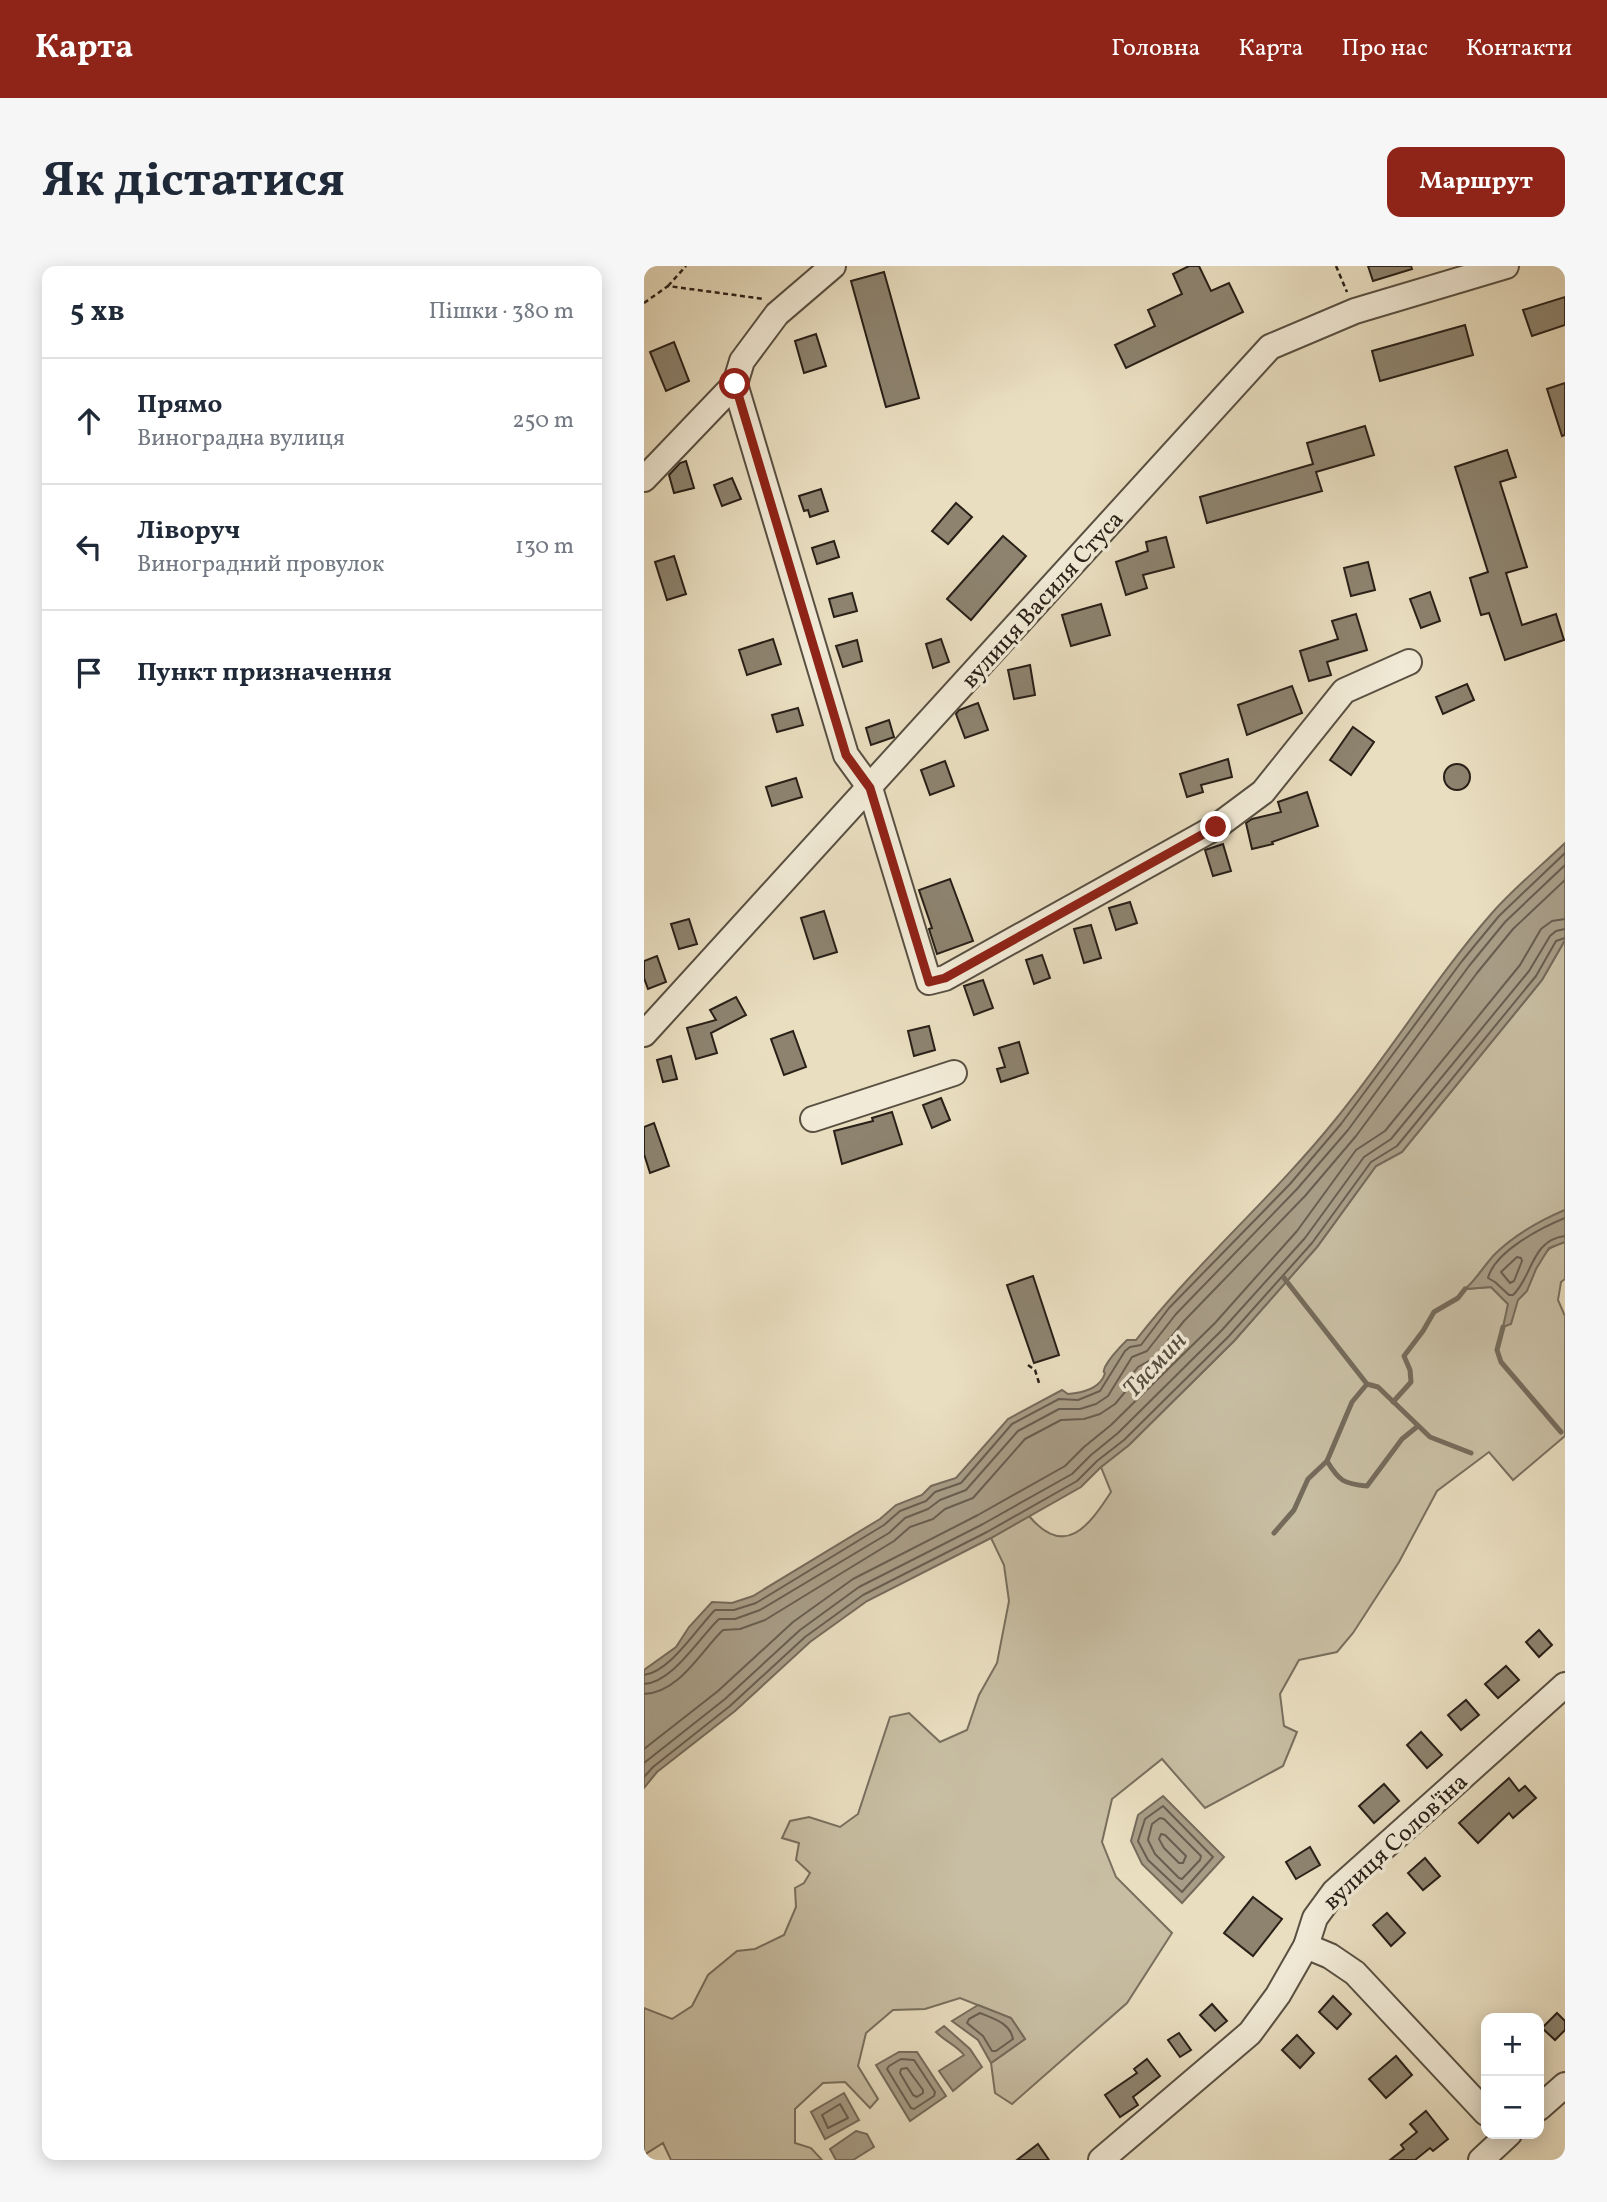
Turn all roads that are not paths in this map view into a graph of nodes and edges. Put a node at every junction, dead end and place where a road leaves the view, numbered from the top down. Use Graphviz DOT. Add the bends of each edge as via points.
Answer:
graph roads {
  1 [pos="833,266"];
  2 [pos="1506,266"];
  3 [pos="735,384"];
  4 [pos="644,479"];
  5 [pos="1409,662"];
  6 [pos="870,788"];
  7 [pos="644,1034"];
  8 [pos="954,1073"];
  9 [pos="813,1119"];
  10 [pos="1565,1685"];
  11 [pos="1306,1946"];
  12 [pos="1565,2085"];
  13 [pos="1544,2104"];
  14 [pos="1481,2108"];
  15 [pos="1504,2139"];
  16 [pos="1488,2158"];
  17 [pos="1101,2160"];
  1 -- 3 [label="street" via="777,314 742,361"];
  2 -- 6 [label="street, вулиця Василя Стуса" via="1355,311 1270,347"];
  3 -- 4 [label="street"];
  3 -- 6 [label="street" via="846,755"];
  5 -- 6 [label="street" via="1344,691 1264,792 1216,827 945,978 929,982"];
  6 -- 7 [label="street, вулиця Василя Стуса"];
  8 -- 9 [label="street"];
  10 -- 11 [label="street, вулиця Солов'їна" via="1334,1892 1315,1918"];
  11 -- 14 [label="street" via="1354,1973"];
  11 -- 17 [label="street, вулиця Солов'їна" via="1250,2033"];
  12 -- 13 [label="street"];
  15 -- 16 [label="street"];
}
